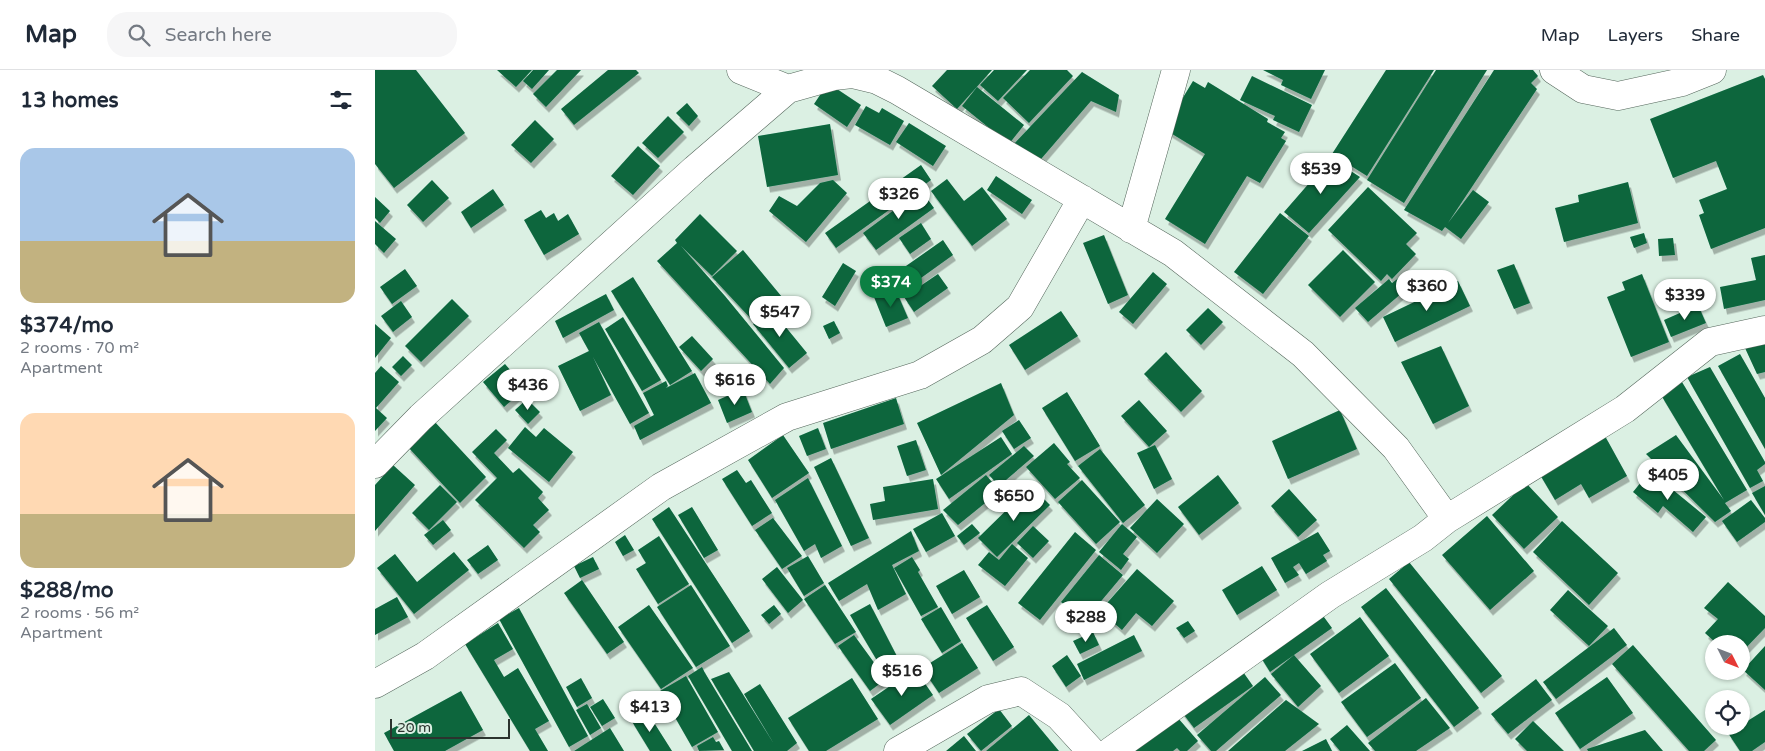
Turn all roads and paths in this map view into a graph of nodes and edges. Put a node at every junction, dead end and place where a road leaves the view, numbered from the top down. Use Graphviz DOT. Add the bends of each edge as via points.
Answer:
graph roads {
  1 [pos="741,70"];
  2 [pos="1176,70"];
  3 [pos="1554,70"];
  4 [pos="1712,70"];
  5 [pos="789,89"];
  6 [pos="1082,199"];
  7 [pos="1131,228"];
  8 [pos="1765,330"];
  9 [pos="375,464"];
  10 [pos="1447,519"];
  11 [pos="375,684"];
  12 [pos="898,751"];
  13 [pos="1091,751"];
  14 [pos="1111,751"];
  1 -- 5 [label="street"];
  2 -- 7 [label="street"];
  3 -- 4 [label="street" via="1583,90 1618,96 1682,82"];
  5 -- 6 [label="street" via="853,74 877,80"];
  5 -- 9 [label="street" via="695,169 429,410"];
  6 -- 7 [label="street"];
  6 -- 11 [label="street" via="1019,306 982,340 920,375 787,418 661,487 425,656"];
  7 -- 10 [label="street" via="1173,253 1303,354 1396,448"];
  8 -- 10 [label="street" via="1710,342 1625,409"];
  10 -- 14 [label="street" via="1423,538 1330,595"];
  12 -- 13 [label="street" via="988,699 1021,691 1059,716"];
}
